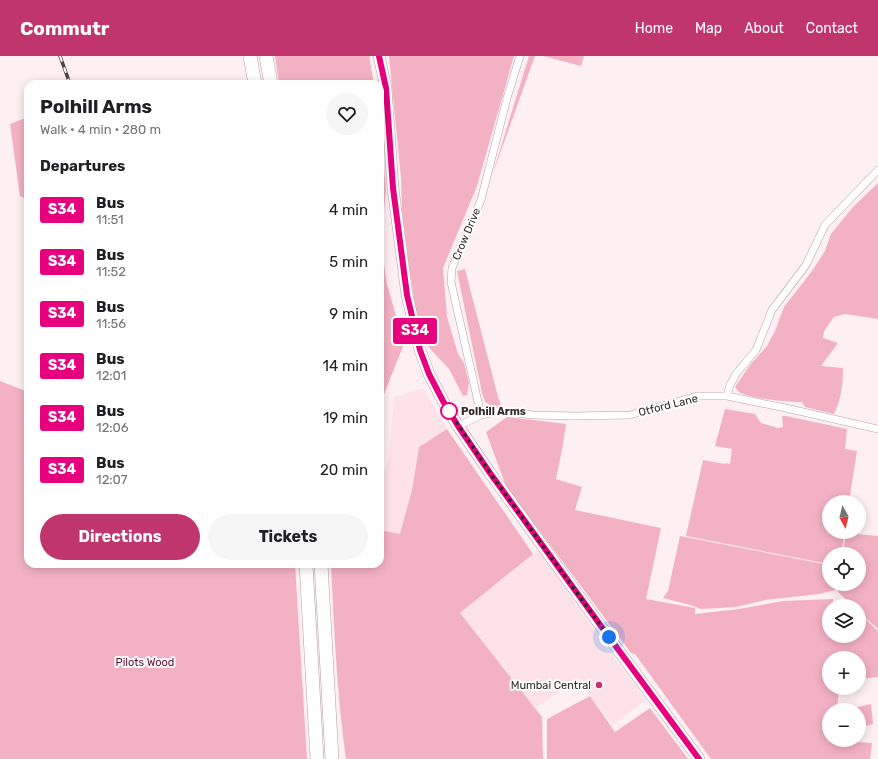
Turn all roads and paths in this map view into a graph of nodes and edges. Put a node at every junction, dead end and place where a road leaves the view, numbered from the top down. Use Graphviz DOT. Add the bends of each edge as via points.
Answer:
graph roads {
  1 [pos="250,56"];
  2 [pos="266,56"];
  3 [pos="379,56"];
  4 [pos="520,56"];
  5 [pos="254,80"];
  6 [pos="270,80"];
  7 [pos="878,170"];
  8 [pos="727,396"];
  9 [pos="481,415"];
  10 [pos="458,426"];
  11 [pos="878,429"];
  12 [pos="306,568"];
  13 [pos="321,568"];
  14 [pos="317,759"];
  15 [pos="332,759"];
  16 [pos="700,759"];
  1 -- 5 [label="highway"];
  2 -- 6 [label="highway"];
  3 -- 10 [label="main road" via="386,88 393,188 410,313 424,363"];
  4 -- 9 [label="street, Crow Drive" via="481,200 452,268 451,282"];
  7 -- 8 [label="street" via="825,225 806,265 772,310 756,350 736,374"];
  8 -- 9 [label="street, Otford Lane" via="697,396 630,415 538,415 500,411"];
  8 -- 11 [label="street, Otford Lane"];
  9 -- 10 [label="street, Otford Lane"];
  10 -- 16 [label="main road" via="536,537"];
  12 -- 14 [label="highway"];
  13 -- 15 [label="highway"];
}
